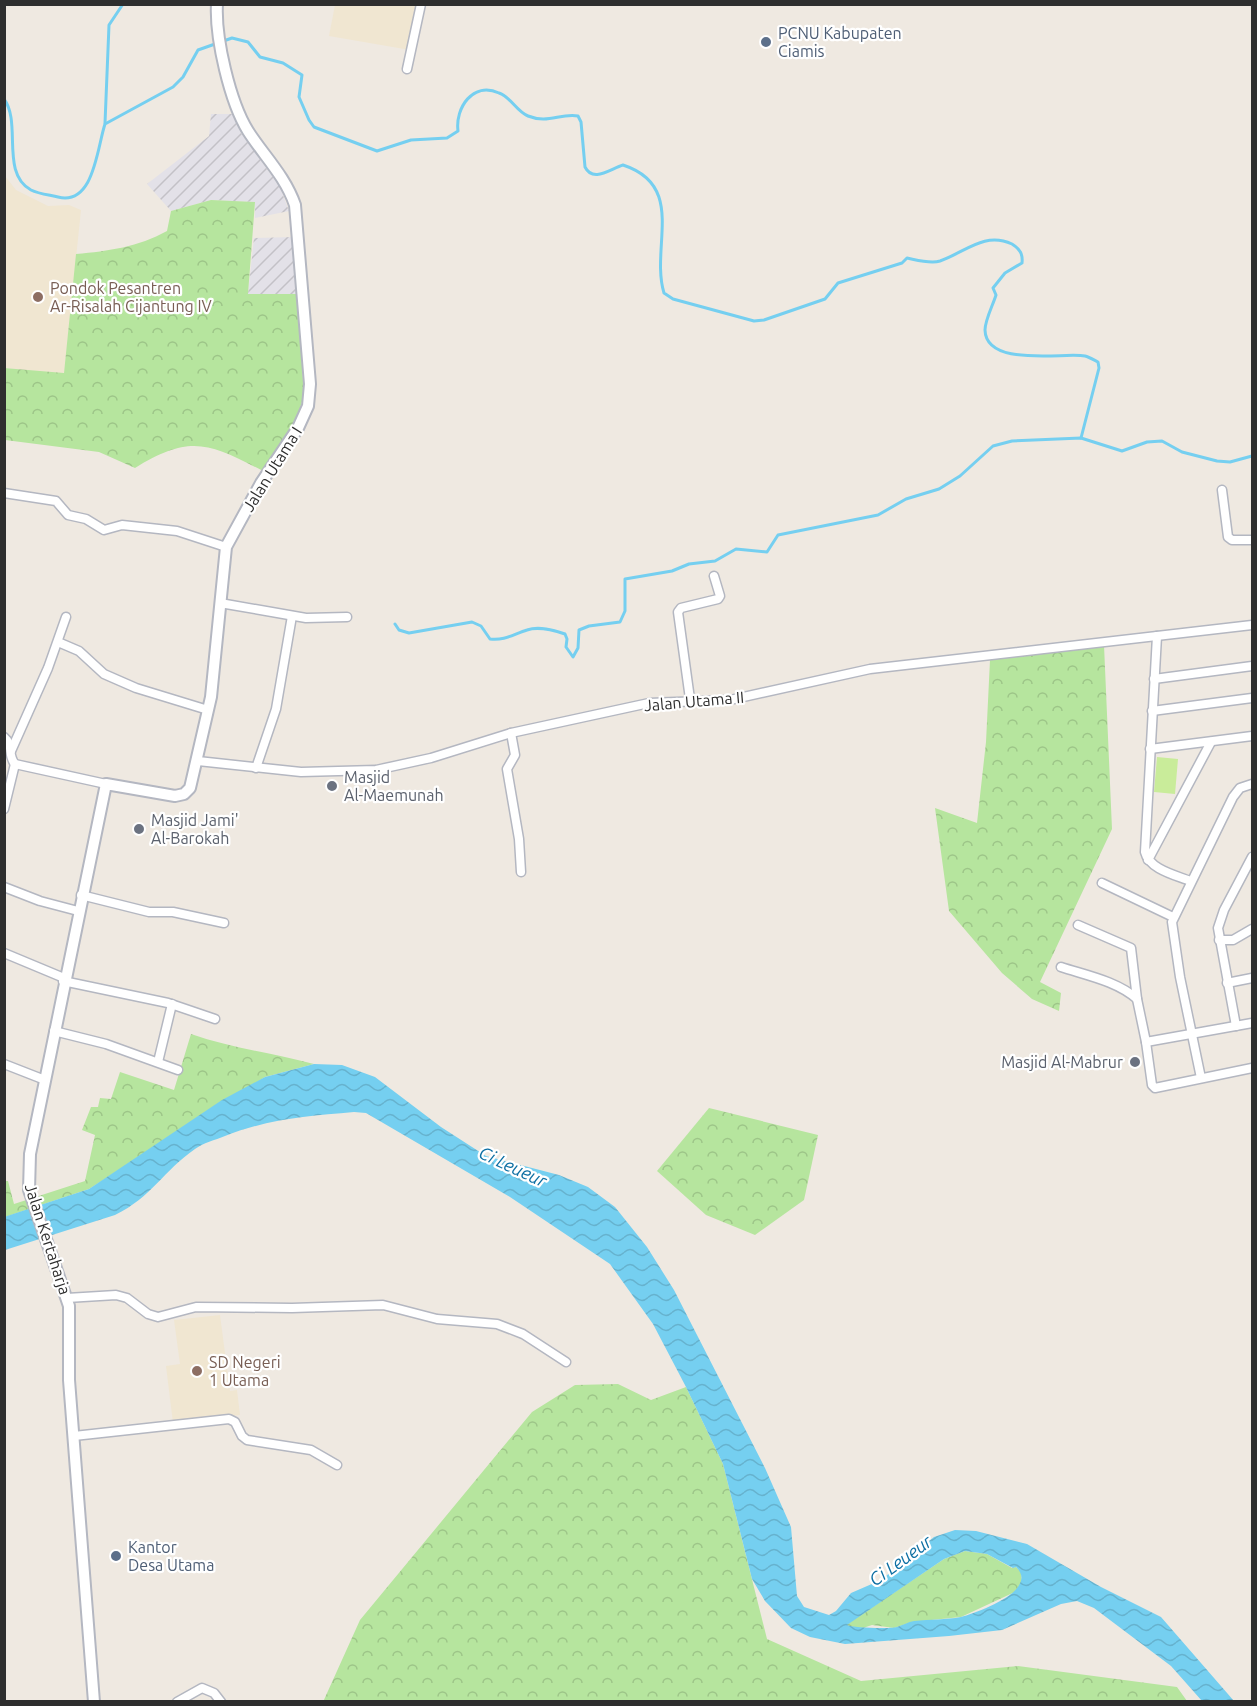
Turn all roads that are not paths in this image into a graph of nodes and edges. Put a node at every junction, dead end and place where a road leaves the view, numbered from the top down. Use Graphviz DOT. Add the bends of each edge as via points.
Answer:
graph roads {
  1 [pos="217,4"];
  2 [pos="421,4"];
  3 [pos="407,69"];
  4 [pos="1222,490"];
  5 [pos="4,493"];
  6 [pos="1252,540"];
  7 [pos="226,547"];
  8 [pos="714,576"];
  9 [pos="220,603"];
  10 [pos="292,616"];
  11 [pos="66,617"];
  12 [pos="347,617"];
  13 [pos="1252,625"];
  14 [pos="1157,636"];
  15 [pos="58,642"];
  16 [pos="1252,666"];
  17 [pos="1154,679"];
  18 [pos="1252,698"];
  19 [pos="690,699"];
  20 [pos="208,710"];
  21 [pos="1152,711"];
  22 [pos="512,735"];
  23 [pos="1252,736"];
  24 [pos="4,737"];
  25 [pos="1211,742"];
  26 [pos="1150,749"];
  27 [pos="11,751"];
  28 [pos="198,761"];
  29 [pos="11,764"];
  30 [pos="256,768"];
  31 [pos="106,784"];
  32 [pos="1252,784"];
  33 [pos="4,809"];
  34 [pos="1252,857"];
  35 [pos="1148,860"];
  36 [pos="522,872"];
  37 [pos="1190,881"];
  38 [pos="1102,883"];
  39 [pos="4,887"];
  40 [pos="81,895"];
  41 [pos="78,911"];
  42 [pos="1173,917"];
  43 [pos="224,923"];
  44 [pos="1078,925"];
  45 [pos="1252,929"];
  46 [pos="1219,940"];
  47 [pos="4,953"];
  48 [pos="1061,967"];
  49 [pos="1252,978"];
  50 [pos="64,980"];
  51 [pos="1227,983"];
  52 [pos="1137,999"];
  53 [pos="172,1004"];
  54 [pos="215,1019"];
  55 [pos="1252,1023"];
  56 [pos="1236,1026"];
  57 [pos="54,1031"];
  58 [pos="1191,1035"];
  59 [pos="1146,1042"];
  60 [pos="158,1062"];
  61 [pos="4,1064"];
  62 [pos="1252,1068"];
  63 [pos="178,1070"];
  64 [pos="1201,1078"];
  65 [pos="45,1080"];
  66 [pos="67,1298"];
  67 [pos="566,1362"];
  68 [pos="74,1436"];
  69 [pos="337,1465"];
  70 [pos="94,1701"];
  71 [pos="177,1701"];
  72 [pos="221,1701"];
  1 -- 7 [label="street, Jalan Utama I" via="221,44 243,123 284,180 294,205 310,384 308,406 298,428 261,483"];
  2 -- 3 [label="street"];
  4 -- 6 [label="street" via="1228,537"];
  5 -- 7 [label="street" via="56,501 68,515 86,519 104,530 122,525 177,531"];
  7 -- 9 [label="street, Jalan Utama I"];
  8 -- 19 [label="street" via="718,599 678,612"];
  9 -- 10 [label="street"];
  9 -- 20 [label="street, Jalan Utama I"];
  10 -- 12 [label="street"];
  10 -- 30 [label="street" via="276,709"];
  11 -- 15 [label="street"];
  13 -- 14 [label="street, Jalan Utama II"];
  14 -- 17 [label="street"];
  14 -- 19 [label="street, Jalan Utama II" via="870,669 730,700"];
  15 -- 20 [label="street" via="79,651 104,674"];
  15 -- 27 [label="street"];
  16 -- 17 [label="street"];
  17 -- 21 [label="street"];
  18 -- 21 [label="street"];
  19 -- 22 [label="street, Jalan Utama II" via="649,703"];
  20 -- 28 [label="street, Jalan Utama I"];
  21 -- 26 [label="street"];
  22 -- 30 [label="street, Jalan Utama II" via="376,770 313,773"];
  22 -- 36 [label="street" via="515,753 507,769"];
  23 -- 25 [label="street"];
  24 -- 27 [label="street" via="10,742"];
  25 -- 26 [label="street"];
  25 -- 35 [label="street"];
  26 -- 35 [label="street" via="1144,840"];
  27 -- 29 [label="street"];
  28 -- 30 [label="street, Jalan Utama II"];
  28 -- 31 [label="street, Jalan Utama I" via="190,788 179,795"];
  29 -- 31 [label="street"];
  29 -- 33 [label="street"];
  31 -- 40 [label="street, Jalan Kertaharja"];
  32 -- 37 [label="street" via="1240,788 1233,797"];
  34 -- 46 [label="street" via="1221,917"];
  35 -- 37 [label="street"];
  37 -- 42 [label="street"];
  38 -- 42 [label="street"];
  39 -- 41 [label="street"];
  40 -- 41 [label="street, Jalan Kertaharja"];
  40 -- 43 [label="street" via="149,912 173,912"];
  41 -- 50 [label="street, Jalan Kertaharja"];
  42 -- 58 [label="street" via="1174,945"];
  44 -- 52 [label="street" via="1131,948"];
  45 -- 46 [label="street" via="1233,940"];
  46 -- 51 [label="street"];
  47 -- 50 [label="street"];
  48 -- 52 [label="street" via="1119,987"];
  49 -- 51 [label="street"];
  50 -- 53 [label="street"];
  50 -- 57 [label="street, Jalan Kertaharja"];
  51 -- 56 [label="street"];
  52 -- 59 [label="street"];
  53 -- 54 [label="street"];
  53 -- 60 [label="street"];
  55 -- 56 [label="street"];
  56 -- 58 [label="street"];
  57 -- 60 [label="street"];
  57 -- 65 [label="street, Jalan Kertaharja"];
  58 -- 59 [label="street"];
  58 -- 64 [label="street"];
  59 -- 64 [label="street" via="1154,1087"];
  60 -- 63 [label="street"];
  61 -- 65 [label="street"];
  62 -- 64 [label="street"];
  65 -- 66 [label="street, Jalan Kertaharja" via="30,1154 28,1190"];
  66 -- 67 [label="street" via="116,1295 158,1317 196,1307 383,1305 437,1319 496,1324 530,1338"];
  66 -- 68 [label="street, Jalan Kertaharja"];
  68 -- 69 [label="street" via="229,1419 247,1440 309,1449"];
  68 -- 70 [label="street, Jalan Kertaharja"];
  71 -- 72 [label="street" via="202,1688"];
}
